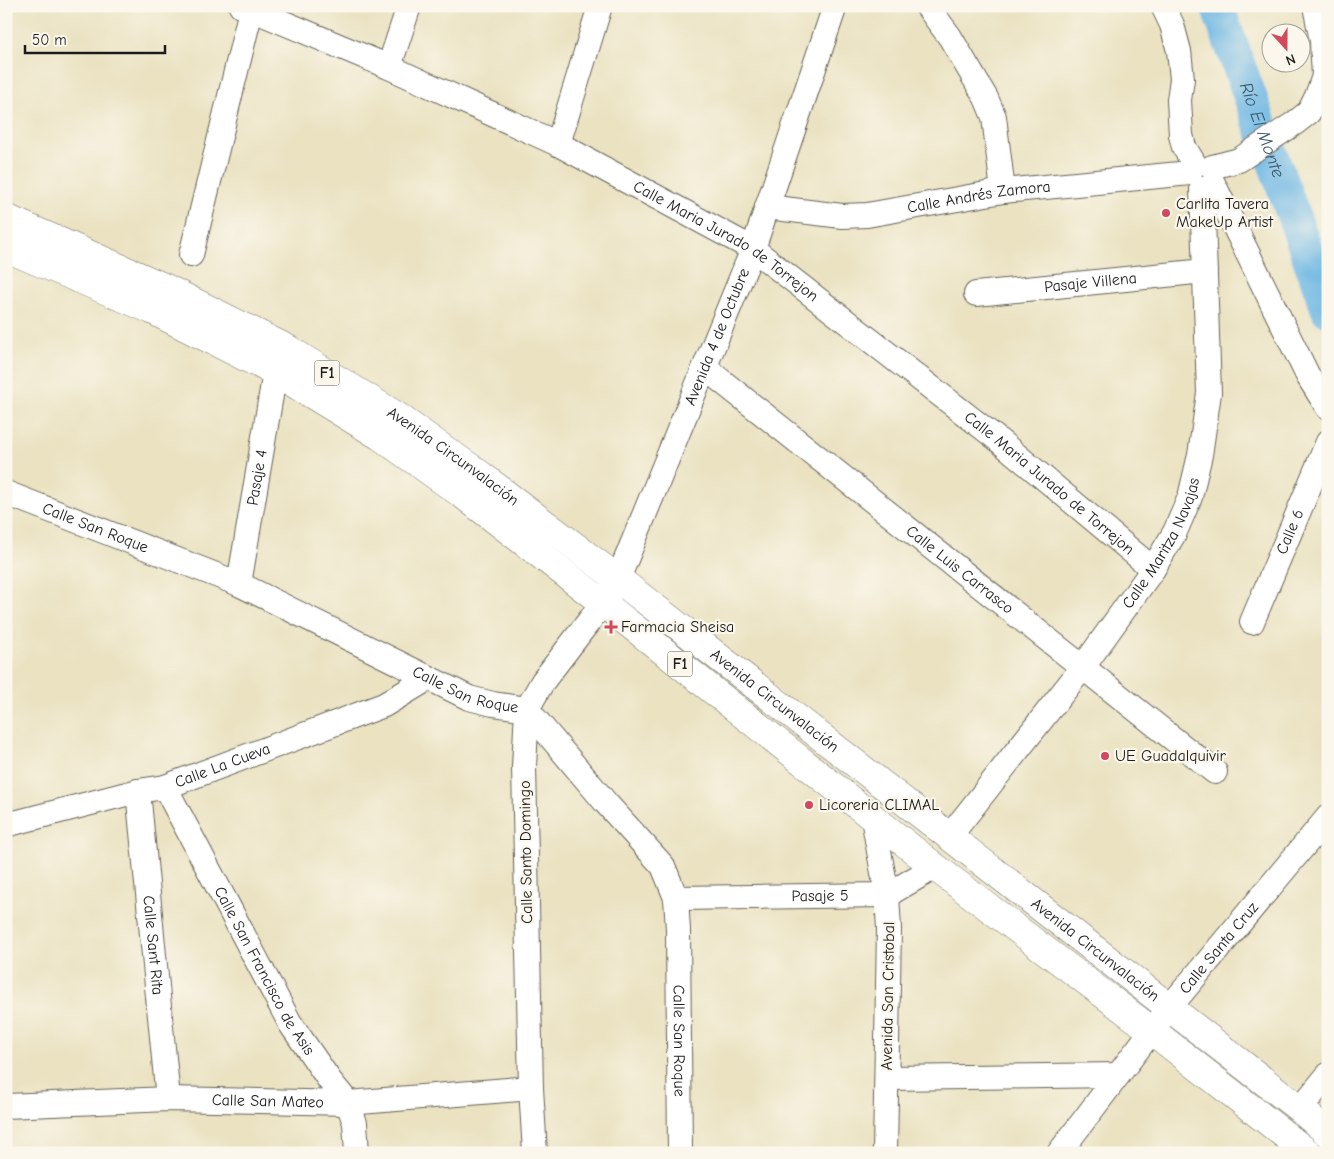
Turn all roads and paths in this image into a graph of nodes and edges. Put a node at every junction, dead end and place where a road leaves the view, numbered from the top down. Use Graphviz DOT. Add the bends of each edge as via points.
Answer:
graph roads {
  1 [pos="408,6"];
  2 [pos="600,6"];
  3 [pos="835,6"];
  4 [pos="927,6"];
  5 [pos="1163,6"];
  6 [pos="1314,6"];
  7 [pos="1323,6"];
  8 [pos="248,7"];
  9 [pos="1328,7"];
  10 [pos="388,67"];
  11 [pos="558,144"];
  12 [pos="1202,175"];
  13 [pos="1003,191"];
  14 [pos="767,207"];
  15 [pos="6,218"];
  16 [pos="6,248"];
  17 [pos="753,249"];
  18 [pos="190,254"];
  19 [pos="1205,271"];
  20 [pos="976,294"];
  21 [pos="705,368"];
  22 [pos="275,372"];
  23 [pos="1328,408"];
  24 [pos="1328,442"];
  25 [pos="6,493"];
  26 [pos="1153,569"];
  27 [pos="618,579"];
  28 [pos="239,584"];
  29 [pos="603,603"];
  30 [pos="1252,622"];
  31 [pos="1083,666"];
  32 [pos="429,678"];
  33 [pos="526,709"];
  34 [pos="1215,772"];
  35 [pos="165,787"];
  36 [pos="138,791"];
  37 [pos="1328,817"];
  38 [pos="873,818"];
  39 [pos="6,825"];
  40 [pos="949,837"];
  41 [pos="934,867"];
  42 [pos="887,894"];
  43 [pos="676,898"];
  44 [pos="1169,1008"];
  45 [pos="1151,1030"];
  46 [pos="1118,1075"];
  47 [pos="1328,1075"];
  48 [pos="887,1078"];
  49 [pos="531,1088"];
  50 [pos="168,1098"];
  51 [pos="348,1103"];
  52 [pos="6,1106"];
  53 [pos="1300,1109"];
  54 [pos="1328,1133"];
  55 [pos="1302,1151"];
  56 [pos="356,1153"];
  57 [pos="534,1153"];
  58 [pos="680,1153"];
  59 [pos="885,1153"];
  60 [pos="1059,1153"];
  1 -- 10 [label="street"];
  2 -- 11 [label="street"];
  3 -- 14 [label="street, Avenida 4 de Octubre"];
  4 -- 13 [label="street" via="950,37 994,117"];
  5 -- 12 [label="street" via="1180,52 1181,136 1184,147"];
  6 -- 12 [label="street, Calle Andrés Zamora" via="1322,41 1324,76 1310,112 1239,160"];
  7 -- 9 [label="street"];
  8 -- 10 [label="street, Calle Maria Jurado de Torrejon"];
  8 -- 18 [label="street"];
  10 -- 11 [label="street, Calle Maria Jurado de Torrejon"];
  11 -- 17 [label="street, Calle Maria Jurado de Torrejon"];
  12 -- 13 [label="street, Calle Andrés Zamora"];
  12 -- 19 [label="street, Calle Maritza Navajas"];
  12 -- 23 [label="street"];
  13 -- 14 [label="street, Calle Andrés Zamora" via="867,215 842,216"];
  14 -- 17 [label="street, Avenida 4 de Octubre"];
  15 -- 27 [label="highway, Avenida Circunvalación / F1" via="164,287 288,349 405,421"];
  16 -- 22 [label="highway, Avenida Circunvalación / F1" via="152,310"];
  17 -- 21 [label="street, Avenida 4 de Octubre"];
  17 -- 26 [label="street, Calle Maria Jurado de Torrejon" via="996,438"];
  19 -- 20 [label="street, Pasaje Villena"];
  19 -- 26 [label="street, Calle Maritza Navajas" via="1209,392 1200,454 1190,496 1175,532"];
  21 -- 27 [label="street, Avenida 4 de Octubre"];
  21 -- 31 [label="street, Calle Luis Carrasco"];
  22 -- 28 [label="street, Pasaje 4"];
  22 -- 29 [label="highway, Avenida Circunvalación / F1" via="380,436 463,495"];
  24 -- 30 [label="street, Calle 6"];
  25 -- 28 [label="street, Calle San Roque"];
  26 -- 31 [label="street, Calle Maritza Navajas"];
  27 -- 29 [label="street, Calle Santo Domingo"];
  27 -- 40 [label="highway, Avenida Circunvalación / F1"];
  28 -- 32 [label="street, Calle San Roque"];
  29 -- 33 [label="street, Calle Santo Domingo" via="543,681"];
  29 -- 38 [label="highway, Avenida Circunvalación / F1"];
  31 -- 34 [label="street, Calle Luis Carrasco"];
  31 -- 40 [label="street, Calle Maritza Navajas"];
  32 -- 33 [label="street, Calle San Roque" via="469,698"];
  32 -- 35 [label="street, Calle La Cueva" via="384,705"];
  33 -- 43 [label="street, Calle San Roque" via="606,804 664,866"];
  33 -- 49 [label="street, Calle Santo Domingo" via="524,767"];
  35 -- 36 [label="street, Calle La Cueva"];
  35 -- 51 [label="street, Calle San Francisco de Asis" via="290,1023"];
  36 -- 39 [label="street, Calle La Cueva"];
  36 -- 50 [label="street, Calle Sant Rita"];
  37 -- 44 [label="street, Calle Santa Cruz"];
  38 -- 41 [label="highway, Avenida Circunvalación / F1"];
  38 -- 42 [label="street"];
  40 -- 44 [label="highway, Avenida Circunvalación / F1"];
  41 -- 42 [label="street"];
  41 -- 45 [label="highway, Avenida Circunvalación / F1"];
  42 -- 43 [label="street, Pasaje 5"];
  42 -- 48 [label="street, Avenida San Cristobal"];
  43 -- 58 [label="street, Calle San Roque"];
  44 -- 45 [label="street, Calle Santa Cruz"];
  44 -- 53 [label="highway, Avenida Circunvalación / F1"];
  45 -- 46 [label="street, Calle Santa Cruz"];
  45 -- 55 [label="highway, Avenida Circunvalación / F1"];
  46 -- 48 [label="street"];
  46 -- 60 [label="street, Calle Santa Cruz"];
  47 -- 53 [label="street"];
  48 -- 59 [label="street, Avenida San Cristobal"];
  49 -- 51 [label="street, Calle San Mateo"];
  49 -- 57 [label="street, Calle Santo Domingo"];
  50 -- 51 [label="street, Calle San Mateo"];
  50 -- 52 [label="street, Calle San Mateo"];
  51 -- 56 [label="street, Calle San Francisco de Asis" via="355,1123"];
  53 -- 54 [label="highway, Avenida Circunvalación / F1"];
}
